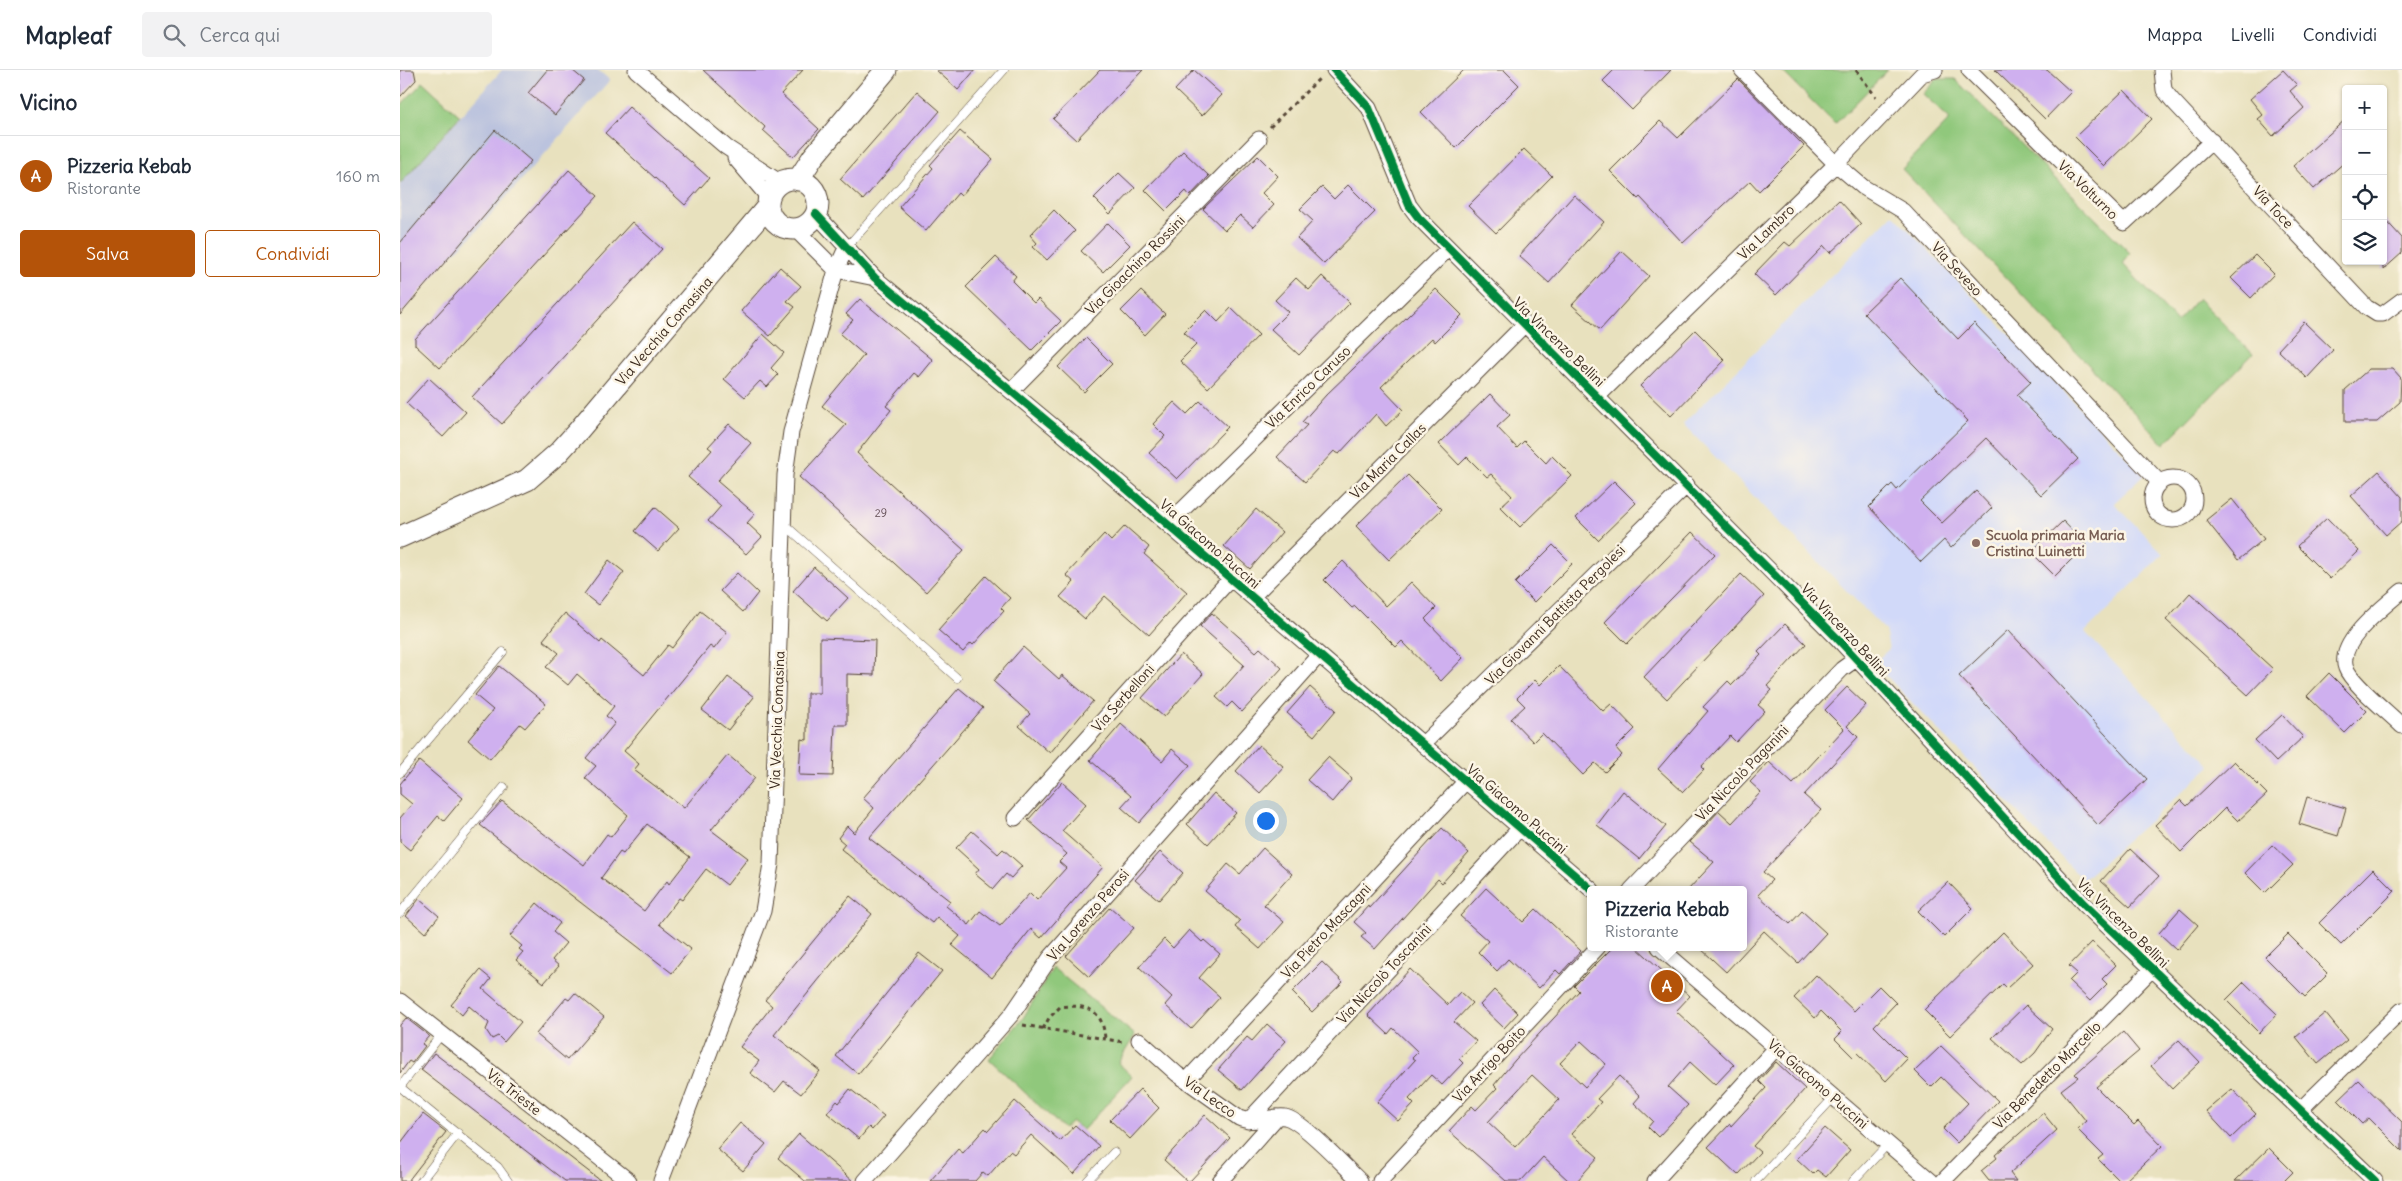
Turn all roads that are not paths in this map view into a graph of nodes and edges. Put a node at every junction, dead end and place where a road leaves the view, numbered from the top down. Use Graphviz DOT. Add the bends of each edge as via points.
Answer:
graph roads {
  1 [pos="636,70"];
  2 [pos="886,70"];
  3 [pos="1004,70"];
  4 [pos="1742,70"];
  5 [pos="1935,70"];
  6 [pos="1969,70"];
  7 [pos="2162,70"];
  8 [pos="1328,73"];
  9 [pos="1259,138"];
  10 [pos="2212,141"];
  11 [pos="1836,164"];
  12 [pos="786,192"];
  13 [pos="816,214"];
  14 [pos="788,227"];
  15 [pos="846,248"];
  16 [pos="1448,249"];
  17 [pos="730,254"];
  18 [pos="836,270"];
  19 [pos="875,278"];
  20 [pos="2402,300"];
  21 [pos="1524,325"];
  22 [pos="1011,391"];
  23 [pos="1597,397"];
  24 [pos="2160,482"];
  25 [pos="1687,485"];
  26 [pos="784,524"];
  27 [pos="1168,524"];
  28 [pos="400,537"];
  29 [pos="1231,578"];
  30 [pos="2402,591"];
  31 [pos="1252,596"];
  32 [pos="503,652"];
  33 [pos="1319,655"];
  34 [pos="1856,659"];
  35 [pos="957,678"];
  36 [pos="2402,726"];
  37 [pos="1423,744"];
  38 [pos="400,773"];
  39 [pos="1466,782"];
  40 [pos="504,787"];
  41 [pos="1015,818"];
  42 [pos="1520,828"];
  43 [pos="1587,886"];
  44 [pos="1635,886"];
  45 [pos="400,913"];
  46 [pos="1594,951"];
  47 [pos="1664,951"];
  48 [pos="2152,969"];
  49 [pos="400,1001"];
  50 [pos="2402,1010"];
  51 [pos="441,1035"];
  52 [pos="1133,1042"];
  53 [pos="1776,1048"];
  54 [pos="1186,1081"];
  55 [pos="1834,1097"];
  56 [pos="2301,1109"];
  57 [pos="1278,1117"];
  58 [pos="1248,1121"];
  59 [pos="458,1133"];
  60 [pos="1888,1144"];
  61 [pos="1114,1152"];
  62 [pos="420,1181"];
  63 [pos="508,1181"];
  64 [pos="629,1181"];
  65 [pos="661,1181"];
  66 [pos="865,1181"];
  67 [pos="1087,1181"];
  68 [pos="1220,1181"];
  69 [pos="1360,1181"];
  70 [pos="1380,1181"];
  71 [pos="1655,1181"];
  72 [pos="1756,1181"];
  73 [pos="1853,1181"];
  74 [pos="1931,1181"];
  75 [pos="1943,1181"];
  76 [pos="2375,1181"];
  1 -- 12 [label="street" via="726,147"];
  2 -- 12 [label="street, Via Vecchia Comasina"];
  3 -- 15 [label="lane"];
  4 -- 11 [label="street, Via Seveso"];
  5 -- 11 [label="street, Via Lambro" via="1922,74"];
  6 -- 10 [label="street, Via Volturno" via="2124,223"];
  7 -- 10 [label="street, Via Toce" via="2164,90"];
  8 -- 16 [label="street, Via Vincenzo Bellini" via="1369,108 1409,205"];
  9 -- 22 [label="street, Via Gioachino Rossini"];
  10 -- 20 [label="street, Via Toce" via="2366,307 2383,314"];
  11 -- 23 [label="street, Via Lambro"];
  11 -- 24 [label="street, Via Seveso" via="1863,187 1903,211"];
  12 -- 13 [label="street" via="817,198"];
  12 -- 14 [label="street" via="770,214"];
  12 -- 17 [label="street, Via Vecchia Comasina"];
  13 -- 14 [label="street, Via Vecchia Comasina" via="805,226"];
  13 -- 15 [label="street, Via Giacomo Puccini"];
  14 -- 17 [label="street, Via Vecchia Comasina"];
  14 -- 18 [label="street"];
  15 -- 18 [label="street, Via Vecchia Comasina"];
  15 -- 19 [label="street, Via Giacomo Puccini"];
  16 -- 21 [label="street, Via Vincenzo Bellini"];
  16 -- 27 [label="street, Via Enrico Caruso"];
  17 -- 28 [label="street, Via Vecchia Comasina" via="545,466 527,480"];
  18 -- 19 [label="street, Via Giacomo Puccini"];
  18 -- 26 [label="street, Via Vecchia Comasina" via="791,432 785,474"];
  19 -- 22 [label="street, Via Giacomo Puccini"];
  21 -- 23 [label="street, Via Vincenzo Bellini"];
  21 -- 31 [label="street, Via Maria Callas"];
  22 -- 27 [label="street, Via Giacomo Puccini"];
  23 -- 25 [label="street, Via Vincenzo Bellini"];
  25 -- 34 [label="street, Via Vincenzo Bellini"];
  25 -- 37 [label="street, Via Giovanni Battista Pergolesi"];
  26 -- 35 [label="lane"];
  26 -- 65 [label="street, Via Vecchia Comasina" via="768,892 710,1056"];
  27 -- 29 [label="street, Via Giacomo Puccini"];
  29 -- 31 [label="street, Via Giacomo Puccini"];
  29 -- 41 [label="street, Via Serbelloni"];
  30 -- 36 [label="street" via="2354,637 2344,659 2348,673"];
  31 -- 33 [label="street, Via Giacomo Puccini"];
  32 -- 38 [label="lane"];
  33 -- 37 [label="street, Via Giacomo Puccini"];
  33 -- 66 [label="street, Via Lorenzo Perosi" via="1050,958 1015,1019"];
  34 -- 44 [label="street, Via Niccolò Paganini"];
  34 -- 48 [label="street, Via Vincenzo Bellini" via="2066,885"];
  37 -- 39 [label="street, Via Giacomo Puccini"];
  39 -- 42 [label="street, Via Giacomo Puccini"];
  39 -- 54 [label="street, Via Pietro Mascagni"];
  40 -- 45 [label="lane"];
  42 -- 43 [label="street, Via Giacomo Puccini"];
  42 -- 58 [label="street, Via Niccolò Toscanini"];
  46 -- 70 [label="street, Via Arrigo Boito"];
  47 -- 53 [label="street, Via Giacomo Puccini"];
  48 -- 56 [label="street, Via Vincenzo Bellini"];
  48 -- 75 [label="street, Via Benedetto Marcello"];
  49 -- 51 [label="street, Via Trieste"];
  50 -- 56 [label="street"];
  51 -- 59 [label="lane" via="400,1087"];
  51 -- 64 [label="street, Via Trieste"];
  52 -- 54 [label="street, Via Lecco"];
  53 -- 55 [label="street, Via Giacomo Puccini"];
  53 -- 71 [label="street"];
  54 -- 58 [label="street, Via Lecco"];
  55 -- 60 [label="street, Via Giacomo Puccini"];
  55 -- 72 [label="lane"];
  56 -- 76 [label="street, Via Vincenzo Bellini"];
  57 -- 58 [label="street, Via Lecco"];
  57 -- 68 [label="street"];
  57 -- 69 [label="street, Via Lecco" via="1301,1126"];
  59 -- 62 [label="lane"];
  59 -- 63 [label="lane" via="498,1167"];
  60 -- 73 [label="lane"];
  60 -- 74 [label="street, Via Giacomo Puccini"];
  61 -- 67 [label="lane"];
}
